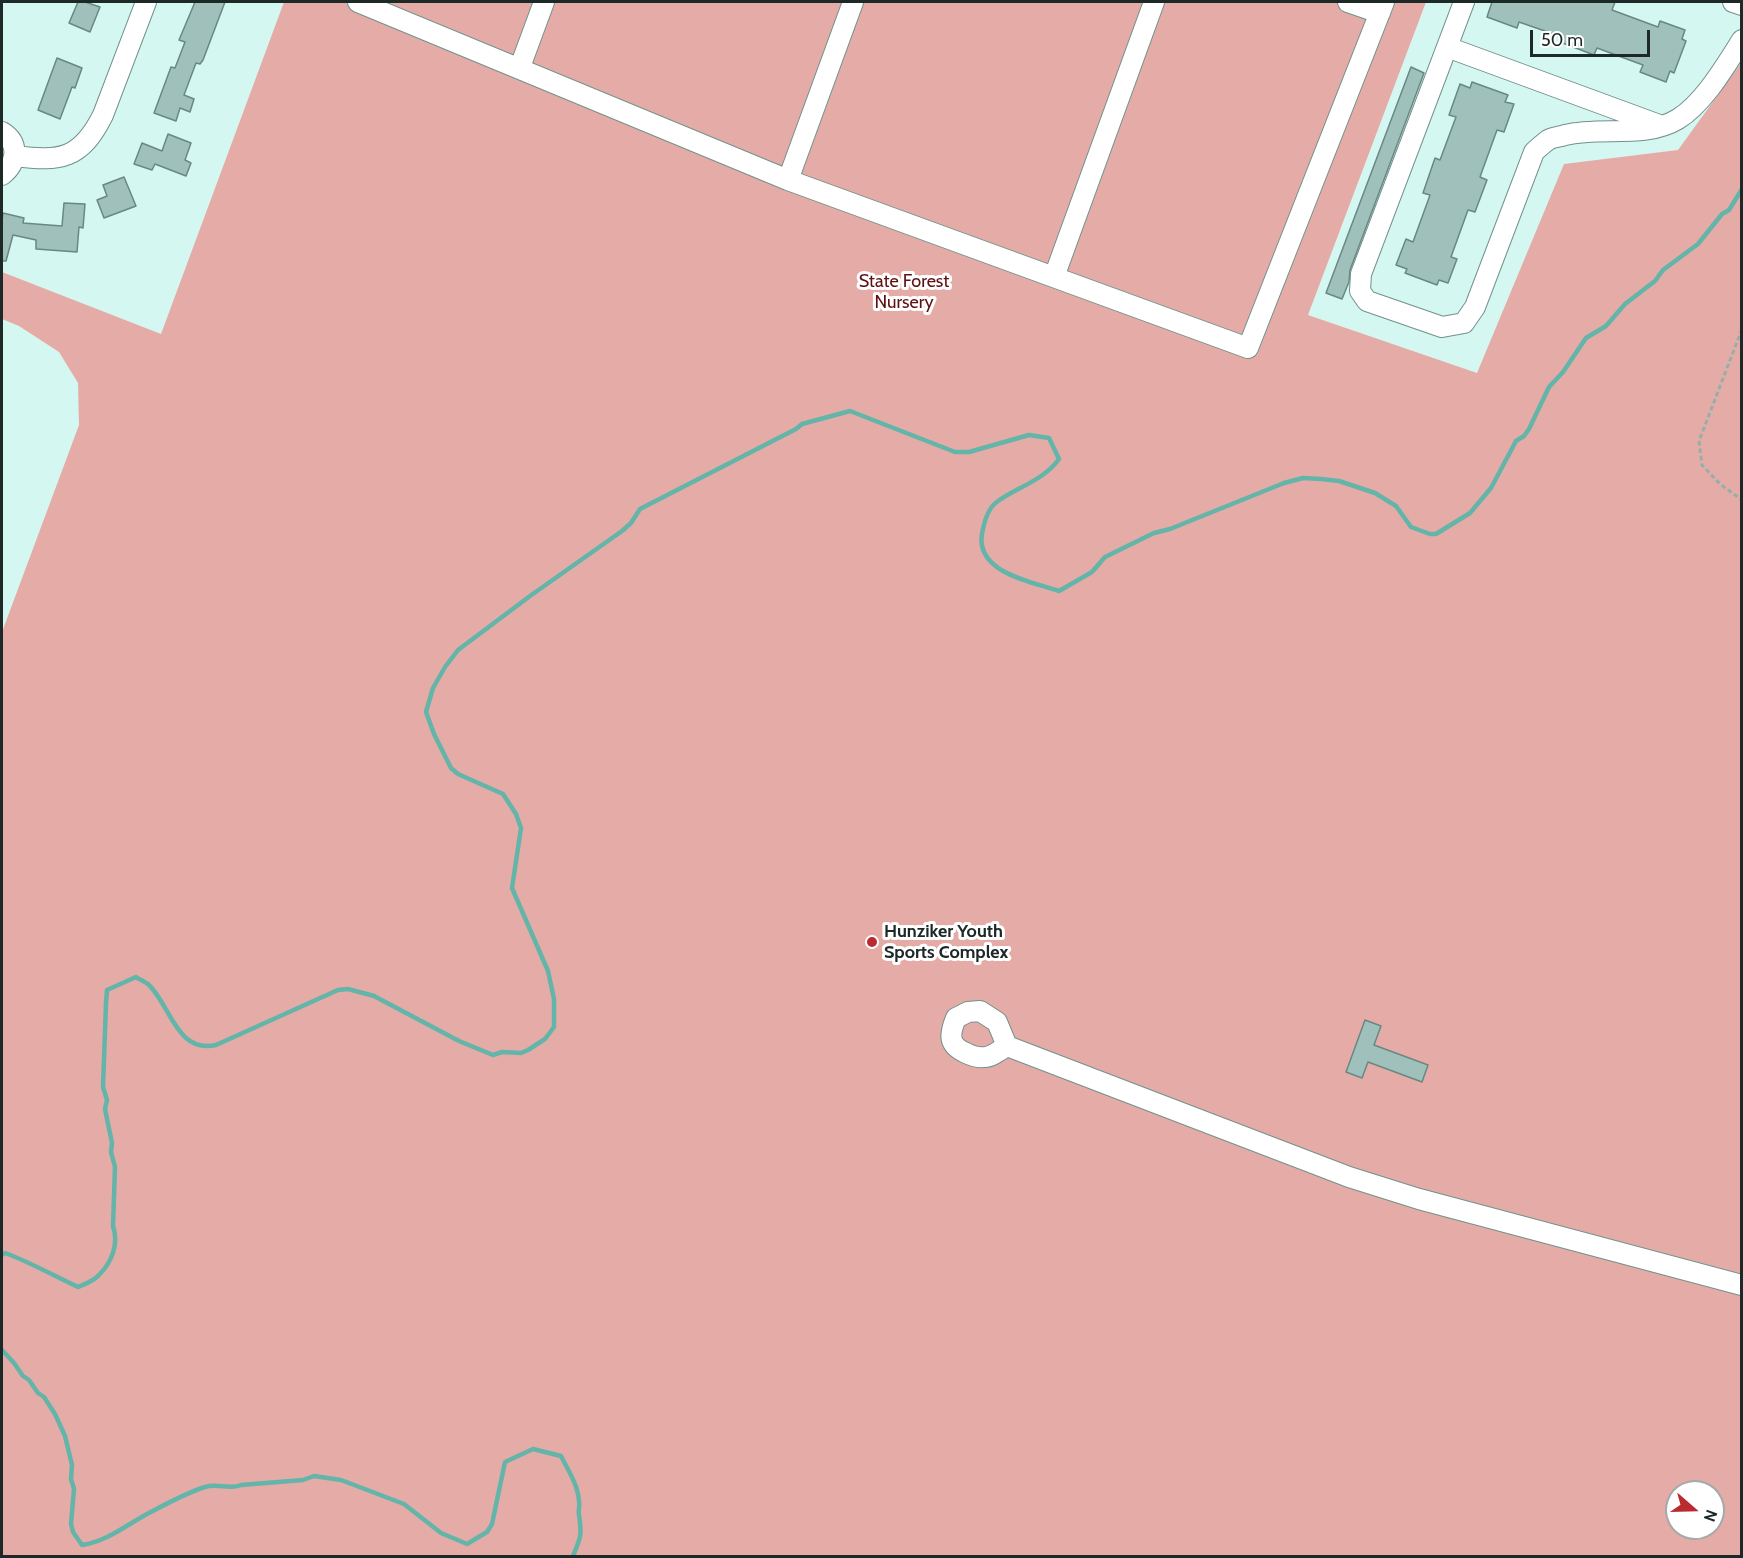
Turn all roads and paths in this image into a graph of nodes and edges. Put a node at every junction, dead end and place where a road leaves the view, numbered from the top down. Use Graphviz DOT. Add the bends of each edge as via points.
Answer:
graph roads {
  1 [pos="146,2"];
  2 [pos="358,2"];
  3 [pos="544,2"];
  4 [pos="853,2"];
  5 [pos="1154,2"];
  6 [pos="1348,2"];
  7 [pos="1464,2"];
  8 [pos="1733,2"];
  9 [pos="1742,5"];
  10 [pos="1382,7"];
  11 [pos="1742,40"];
  12 [pos="1447,47"];
  13 [pos="520,67"];
  14 [pos="1662,126"];
  15 [pos="2,132"];
  16 [pos="15,156"];
  17 [pos="2,175"];
  18 [pos="788,180"];
  19 [pos="1054,277"];
  20 [pos="1742,329"];
  21 [pos="1742,500"];
  22 [pos="1006,1046"];
  23 [pos="1742,1285"];
  1 -- 16 [label="street" via="94,133 81,147 57,158"];
  2 -- 13 [label="street"];
  3 -- 13 [label="street"];
  4 -- 18 [label="street"];
  5 -- 19 [label="street"];
  6 -- 10 [label="street"];
  7 -- 12 [label="street"];
  8 -- 9 [label="street"];
  10 -- 19 [label="street" via="1248,348"];
  11 -- 14 [label="street" via="1698,101 1679,118"];
  12 -- 14 [label="street"];
  12 -- 14 [label="street" via="1361,274 1360,291 1367,301 1442,327 1464,323 1475,307 1534,152 1549,139 1574,133"];
  13 -- 18 [label="street"];
  15 -- 16 [label="street" via="11,141"];
  16 -- 17 [label="street"];
  18 -- 19 [label="street"];
  20 -- 21 [label="path" via="1699,441 1702,465"];
  22 -- 23 [label="street" via="1349,1177"];
}
